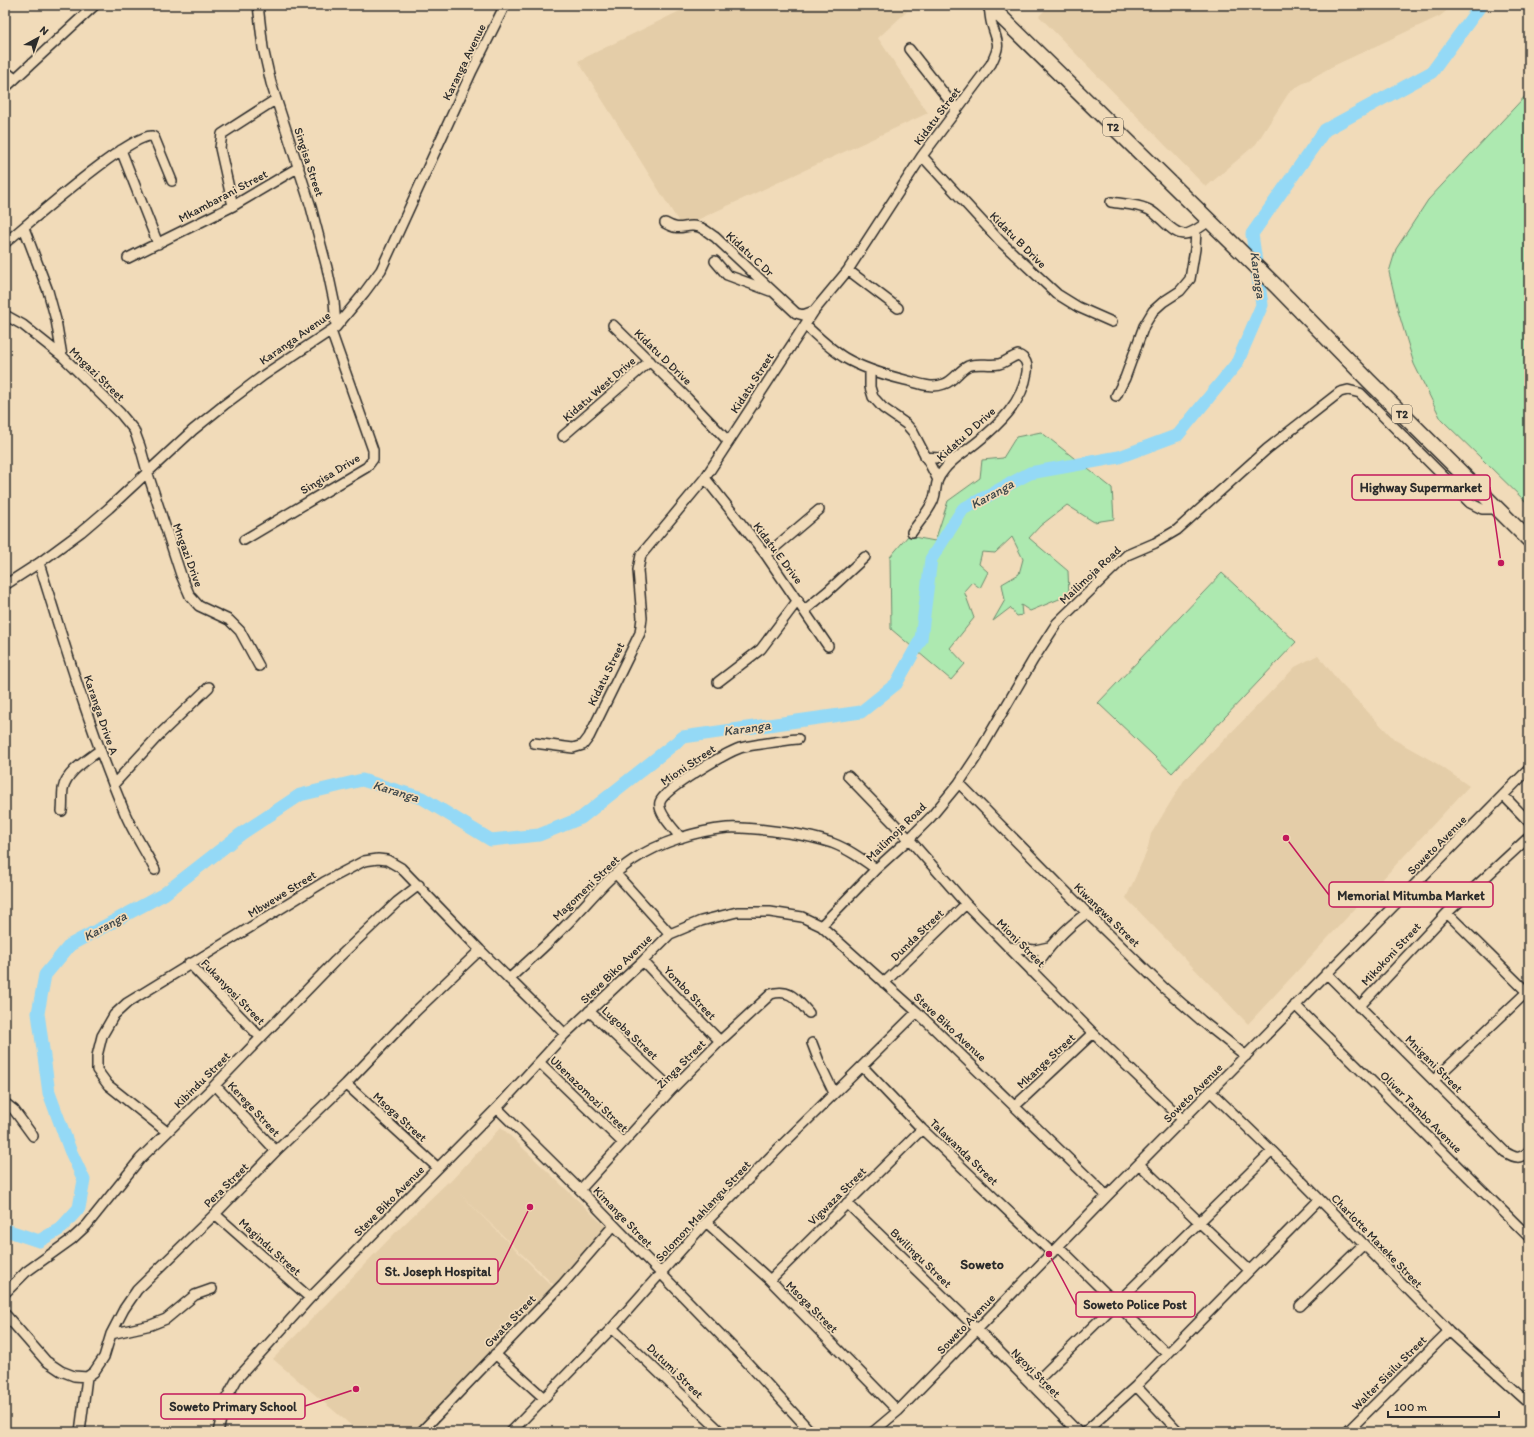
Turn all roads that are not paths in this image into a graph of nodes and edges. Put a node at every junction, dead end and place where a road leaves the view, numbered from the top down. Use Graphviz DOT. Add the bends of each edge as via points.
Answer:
graph roads {
  1 [pos="95,5"];
  2 [pos="258,5"];
  3 [pos="505,5"];
  4 [pos="989,5"];
  5 [pos="909,49"];
  6 [pos="5,71"];
  7 [pos="15,79"];
  8 [pos="5,88"];
  9 [pos="275,100"];
  10 [pos="957,110"];
  11 [pos="121,150"];
  12 [pos="922,156"];
  13 [pos="299,167"];
  14 [pos="172,181"];
  15 [pos="1111,202"];
  16 [pos="233,206"];
  17 [pos="1209,221"];
  18 [pos="665,223"];
  19 [pos="24,228"];
  20 [pos="1196,230"];
  21 [pos="5,243"];
  22 [pos="158,244"];
  23 [pos="128,258"];
  24 [pos="715,261"];
  25 [pos="848,270"];
  26 [pos="774,292"];
  27 [pos="898,308"];
  28 [pos="814,311"];
  29 [pos="5,315"];
  30 [pos="1112,322"];
  31 [pos="613,325"];
  32 [pos="805,325"];
  33 [pos="334,329"];
  34 [pos="62,356"];
  35 [pos="650,361"];
  36 [pos="870,370"];
  37 [pos="1116,396"];
  38 [pos="563,436"];
  39 [pos="728,441"];
  40 [pos="925,457"];
  41 [pos="953,459"];
  42 [pos="147,471"];
  43 [pos="705,478"];
  44 [pos="937,478"];
  45 [pos="1498,509"];
  46 [pos="819,510"];
  47 [pos="912,532"];
  48 [pos="244,540"];
  49 [pos="1529,540"];
  50 [pos="766,556"];
  51 [pos="865,557"];
  52 [pos="40,562"];
  53 [pos="6,583"];
  54 [pos="798,600"];
  55 [pos="805,610"];
  56 [pos="828,646"];
  57 [pos="259,666"];
  58 [pos="718,682"];
  59 [pos="209,687"];
  60 [pos="798,739"];
  61 [pos="534,743"];
  62 [pos="100,750"];
  63 [pos="1529,769"];
  64 [pos="848,776"];
  65 [pos="959,783"];
  66 [pos="114,784"];
  67 [pos="1504,795"];
  68 [pos="62,811"];
  69 [pos="1529,822"];
  70 [pos="1529,837"];
  71 [pos="681,838"];
  72 [pos="909,839"];
  73 [pos="876,869"];
  74 [pos="155,870"];
  75 [pos="616,874"];
  76 [pos="419,885"];
  77 [pos="966,904"];
  78 [pos="1087,913"];
  79 [pos="1447,913"];
  80 [pos="821,926"];
  81 [pos="670,934"];
  82 [pos="1008,947"];
  83 [pos="1049,947"];
  84 [pos="480,950"];
  85 [pos="643,961"];
  86 [pos="190,963"];
  87 [pos="1032,972"];
  88 [pos="1326,973"];
  89 [pos="509,979"];
  90 [pos="884,983"];
  91 [pos="1528,992"];
  92 [pos="1296,1005"];
  93 [pos="1358,1006"];
  94 [pos="589,1011"];
  95 [pos="916,1012"];
  96 [pos="810,1013"];
  97 [pos="1093,1033"];
  98 [pos="565,1034"];
  99 [pos="260,1037"];
  100 [pos="720,1041"];
  101 [pos="812,1043"];
  102 [pos="1246,1056"];
  103 [pos="539,1062"];
  104 [pos="862,1066"];
  105 [pos="1434,1080"];
  106 [pos="346,1084"];
  107 [pos="214,1085"];
  108 [pos="672,1089"];
  109 [pos="1211,1092"];
  110 [pos="834,1093"];
  111 [pos="5,1103"];
  112 [pos="1015,1106"];
  113 [pos="497,1108"];
  114 [pos="1183,1120"];
  115 [pos="922,1129"];
  116 [pos="167,1132"];
  117 [pos="33,1136"];
  118 [pos="623,1143"];
  119 [pos="276,1151"];
  120 [pos="1272,1151"];
  121 [pos="1529,1151"];
  122 [pos="1139,1164"];
  123 [pos="438,1168"];
  124 [pos="580,1190"];
  125 [pos="1107,1196"];
  126 [pos="1319,1200"];
  127 [pos="847,1203"];
  128 [pos="215,1214"];
  129 [pos="706,1222"];
  130 [pos="1201,1222"];
  131 [pos="1529,1222"];
  132 [pos="614,1225"];
  133 [pos="1522,1229"];
  134 [pos="1529,1237"];
  135 [pos="1363,1245"];
  136 [pos="1055,1250"];
  137 [pos="1249,1270"];
  138 [pos="661,1274"];
  139 [pos="770,1280"];
  140 [pos="212,1289"];
  141 [pos="5,1293"];
  142 [pos="310,1298"];
  143 [pos="1116,1304"];
  144 [pos="1300,1306"];
  145 [pos="5,1314"];
  146 [pos="612,1328"];
  147 [pos="978,1330"];
  148 [pos="1449,1331"];
  149 [pos="111,1334"];
  150 [pos="495,1354"];
  151 [pos="1167,1354"];
  152 [pos="87,1377"];
  153 [pos="1032,1386"];
  154 [pos="1136,1386"];
  155 [pos="544,1398"];
  156 [pos="1529,1403"];
  157 [pos="898,1411"];
  158 [pos="716,1430"];
  159 [pos="80,1432"];
  160 [pos="218,1432"];
  161 [pos="421,1432"];
  162 [pos="512,1432"];
  163 [pos="811,1432"];
  164 [pos="873,1432"];
  165 [pos="1078,1432"];
  166 [pos="1085,1432"];
  167 [pos="1180,1432"];
  168 [pos="1347,1432"];
  1 -- 7 [label="street"];
  2 -- 9 [label="street, Singisa Street" via="263,48"];
  3 -- 33 [label="street, Karanga Avenue" via="380,270"];
  4 -- 10 [label="street, Kidatu Street" via="998,39 997,52"];
  4 -- 17 [label="highway, T2"];
  5 -- 10 [label="street"];
  6 -- 7 [label="street"];
  7 -- 8 [label="street"];
  9 -- 13 [label="street, Singisa Street"];
  9 -- 16 [label="street" via="222,134 220,148"];
  10 -- 12 [label="street, Kidatu Street"];
  11 -- 14 [label="street" via="148,135 152,136"];
  11 -- 19 [label="street"];
  11 -- 22 [label="street"];
  12 -- 25 [label="street, Kidatu Street"];
  12 -- 30 [label="street, Kidatu B Drive" via="1001,242 1057,294 1078,307"];
  13 -- 16 [label="street, Mkambarani Street"];
  13 -- 33 [label="street, Singisa Street" via="334,300"];
  15 -- 20 [label="street" via="1147,209 1180,234"];
  16 -- 22 [label="street, Mkambarani Street"];
  17 -- 20 [label="street"];
  17 -- 45 [label="highway, T2"];
  18 -- 26 [label="street, Kidatu C Dr" via="678,229 698,227 705,230"];
  19 -- 21 [label="street"];
  19 -- 34 [label="street" via="48,291"];
  20 -- 37 [label="street" via="1190,279 1180,291 1153,311 1144,326"];
  22 -- 23 [label="street, Mkambarani Street"];
  24 -- 26 [label="street" via="727,275"];
  25 -- 27 [label="street"];
  25 -- 28 [label="street, Kidatu Street"];
  26 -- 28 [label="street, Kidatu C Dr" via="796,313 803,315"];
  28 -- 32 [label="street, Kidatu Street"];
  29 -- 34 [label="street, Mngazi Street" via="23,325"];
  31 -- 35 [label="street, Kidatu D Drive"];
  32 -- 36 [label="street, Kidatu D Drive" via="846,359"];
  32 -- 39 [label="street, Kidatu Street"];
  33 -- 42 [label="street, Karanga Avenue" via="224,405"];
  33 -- 48 [label="street, Singisa Drive" via="373,450 373,458 367,467"];
  34 -- 42 [label="street, Mngazi Street" via="134,430"];
  35 -- 38 [label="street, Kidatu West Drive"];
  35 -- 39 [label="street, Kidatu D Drive"];
  36 -- 40 [label="street" via="873,397 913,432"];
  36 -- 41 [label="street, Kidatu D Drive" via="935,387 946,384 966,367 975,364 998,364 1018,355 1025,360 1026,379 1021,394 1009,412 977,443"];
  39 -- 43 [label="street, Kidatu Street"];
  40 -- 41 [label="street"];
  40 -- 44 [label="street"];
  41 -- 44 [label="street, Kidatu D Drive"];
  42 -- 52 [label="street, Karanga Avenue" via="81,532"];
  42 -- 57 [label="street, Mngazi Drive" via="190,596 199,606 229,620 240,631"];
  43 -- 50 [label="street, Kidatu E Drive"];
  43 -- 61 [label="street, Kidatu Street" via="641,555 638,570 642,618 640,632 589,737 582,745 573,748"];
  44 -- 47 [label="street, Kidatu D Drive" via="933,501"];
  45 -- 49 [label="highway, T2"];
  45 -- 65 [label="street, Mailimoja Road" via="1482,509 1470,503 1360,393 1348,390 1340,392 1267,449 1177,530 1127,555 1057,623"];
  46 -- 50 [label="street"];
  50 -- 54 [label="street, Kidatu E Drive"];
  51 -- 55 [label="street"];
  52 -- 53 [label="street, Karanga Avenue"];
  52 -- 62 [label="street, Karanga Drive A"];
  54 -- 55 [label="street, Kidatu E Drive"];
  54 -- 58 [label="street" via="761,649"];
  55 -- 56 [label="street, Kidatu E Drive"];
  59 -- 66 [label="street" via="159,735"];
  60 -- 71 [label="street, Mioni Street" via="731,751 663,796 660,810"];
  62 -- 66 [label="street, Karanga Drive A"];
  62 -- 68 [label="street" via="83,763 63,787"];
  63 -- 67 [label="street, Soweto Avenue"];
  64 -- 72 [label="street, Mioni Street"];
  65 -- 72 [label="street, Mailimoja Road"];
  65 -- 78 [label="street, Kiwangwa Street"];
  66 -- 74 [label="street, Karanga Drive A" via="124,812"];
  67 -- 69 [label="street"];
  67 -- 88 [label="street, Soweto Avenue"];
  70 -- 79 [label="street, Mikokoni Street"];
  71 -- 73 [label="street, Magomeni Street" via="727,828 760,829 799,835 833,843"];
  71 -- 75 [label="street, Magomeni Street" via="651,850"];
  72 -- 73 [label="street, Mailimoja Road"];
  72 -- 77 [label="street, Mioni Street"];
  73 -- 80 [label="street, Mailimoja Road"];
  75 -- 81 [label="street"];
  75 -- 89 [label="street, Magomeni Street" via="567,925"];
  76 -- 84 [label="street, Mbwewe Street"];
  76 -- 86 [label="street, Mbwewe Street" via="388,860 364,861 324,882"];
  76 -- 99 [label="street, Kibindu Street" via="397,902 335,961"];
  77 -- 82 [label="street, Mioni Street"];
  77 -- 90 [label="street, Dunda Street"];
  78 -- 83 [label="street" via="1075,921"];
  78 -- 102 [label="street, Kiwangwa Street" via="1181,1003"];
  79 -- 91 [label="street"];
  79 -- 93 [label="street, Mikokoni Street"];
  80 -- 81 [label="street, Steve Biko Avenue" via="802,917 770,912 737,912 701,921"];
  80 -- 90 [label="street, Steve Biko Avenue"];
  81 -- 85 [label="street, Steve Biko Avenue"];
  82 -- 83 [label="street" via="1035,950"];
  82 -- 87 [label="street, Mioni Street"];
  83 -- 87 [label="street"];
  84 -- 89 [label="street, Mbwewe Street"];
  84 -- 106 [label="street, Pera Street"];
  85 -- 94 [label="street, Steve Biko Avenue"];
  85 -- 100 [label="street, Yombo Street"];
  86 -- 99 [label="street, Fukanyosi Street"];
  86 -- 116 [label="street, Mbwewe Street" via="127,1002 114,1015 102,1036 97,1056 97,1070 108,1085"];
  87 -- 97 [label="street, Mioni Street"];
  88 -- 92 [label="street, Soweto Avenue"];
  88 -- 93 [label="street, Mnigani Street"];
  89 -- 98 [label="street, Mbwewe Street"];
  90 -- 95 [label="street, Steve Biko Avenue"];
  91 -- 105 [label="street"];
  92 -- 102 [label="street, Soweto Avenue"];
  92 -- 133 [label="street, Oliver Tambo Avenue"];
  93 -- 105 [label="street, Mnigani Street"];
  94 -- 98 [label="street, Steve Biko Avenue"];
  94 -- 108 [label="street, Lugoba Street"];
  95 -- 104 [label="street, Solomon Mahlangu Street"];
  95 -- 112 [label="street, Steve Biko Avenue"];
  96 -- 100 [label="street, Zinga Street" via="792,996 779,991 771,994"];
  97 -- 112 [label="street, Mkange Street"];
  97 -- 114 [label="street, Mioni Street"];
  98 -- 103 [label="street, Steve Biko Avenue"];
  99 -- 107 [label="street, Kibindu Street"];
  100 -- 108 [label="street, Zinga Street"];
  101 -- 110 [label="street"];
  102 -- 109 [label="street, Soweto Avenue"];
  103 -- 113 [label="street, Steve Biko Avenue"];
  103 -- 118 [label="street, Ubenazomozi Street"];
  104 -- 110 [label="street, Solomon Mahlangu Street"];
  104 -- 115 [label="street, Talawanda Street"];
  105 -- 121 [label="street, Mnigani Street" via="1505,1152 1515,1158 1523,1157"];
  106 -- 119 [label="street, Pera Street"];
  106 -- 123 [label="street, Msoga Street"];
  107 -- 116 [label="street, Kibindu Street"];
  107 -- 119 [label="street, Kerege Street"];
  108 -- 118 [label="street, Zinga Street"];
  109 -- 114 [label="street, Soweto Avenue"];
  109 -- 120 [label="street, Charlotte Maxeke Street"];
  110 -- 129 [label="street, Solomon Mahlangu Street"];
  111 -- 117 [label="street" via="14,1110"];
  112 -- 125 [label="street, Steve Biko Avenue"];
  113 -- 123 [label="street, Steve Biko Avenue"];
  113 -- 124 [label="street, Kimange Street"];
  114 -- 122 [label="street, Soweto Avenue"];
  115 -- 127 [label="street, Vigwaza Street"];
  115 -- 136 [label="street, Talawanda Street"];
  116 -- 141 [label="street, Kibindu Street" via="140,1159 87,1225 26,1272"];
  118 -- 124 [label="street, Zinga Street"];
  119 -- 128 [label="street, Pera Street"];
  120 -- 126 [label="street, Charlotte Maxeke Street"];
  120 -- 130 [label="street"];
  122 -- 125 [label="street, Soweto Avenue"];
  122 -- 130 [label="street"];
  123 -- 142 [label="street, Steve Biko Avenue"];
  124 -- 132 [label="street, Kimange Street"];
  125 -- 136 [label="street, Soweto Avenue"];
  126 -- 135 [label="street, Charlotte Maxeke Street"];
  126 -- 137 [label="street"];
  127 -- 139 [label="street, Vigwaza Street"];
  127 -- 147 [label="street, Bwilingu Street"];
  128 -- 142 [label="street, Magindu Street"];
  128 -- 149 [label="street, Pera Street" via="137,1290"];
  129 -- 138 [label="street, Solomon Mahlangu Street"];
  129 -- 139 [label="street, Msoga Street"];
  130 -- 137 [label="street"];
  130 -- 143 [label="street"];
  131 -- 133 [label="street"];
  132 -- 138 [label="street, Kimange Street"];
  132 -- 150 [label="street, Gwata Street" via="578,1267"];
  133 -- 134 [label="street, Oliver Tambo Avenue"];
  135 -- 144 [label="street"];
  135 -- 148 [label="street, Charlotte Maxeke Street"];
  136 -- 143 [label="street, Talawanda Street"];
  136 -- 147 [label="street, Soweto Avenue"];
  137 -- 151 [label="street"];
  138 -- 146 [label="street, Solomon Mahlangu Street"];
  138 -- 163 [label="street, Kimange Street"];
  139 -- 157 [label="street, Msoga Street"];
  140 -- 149 [label="street" via="195,1295 166,1319 151,1326"];
  142 -- 160 [label="street, Steve Biko Avenue" via="237,1379 226,1399"];
  143 -- 151 [label="street, Talawanda Street"];
  143 -- 153 [label="street"];
  145 -- 152 [label="street" via="46,1361 61,1371"];
  146 -- 155 [label="street, Solomon Mahlangu Street"];
  146 -- 158 [label="street, Dutumi Street"];
  147 -- 153 [label="street, Ngoyi Street"];
  147 -- 157 [label="street, Soweto Avenue"];
  148 -- 156 [label="street, Charlotte Maxeke Street"];
  148 -- 168 [label="street, Walter Sisilu Street"];
  149 -- 152 [label="street, Pera Street" via="104,1357 94,1372"];
  150 -- 155 [label="street"];
  150 -- 161 [label="street, Gwata Street"];
  151 -- 154 [label="street"];
  152 -- 159 [label="street"];
  153 -- 165 [label="street, Ngoyi Street"];
  154 -- 166 [label="street"];
  154 -- 167 [label="street"];
  155 -- 162 [label="street, Solomon Mahlangu Street"];
  157 -- 164 [label="street, Soweto Avenue"];
}
